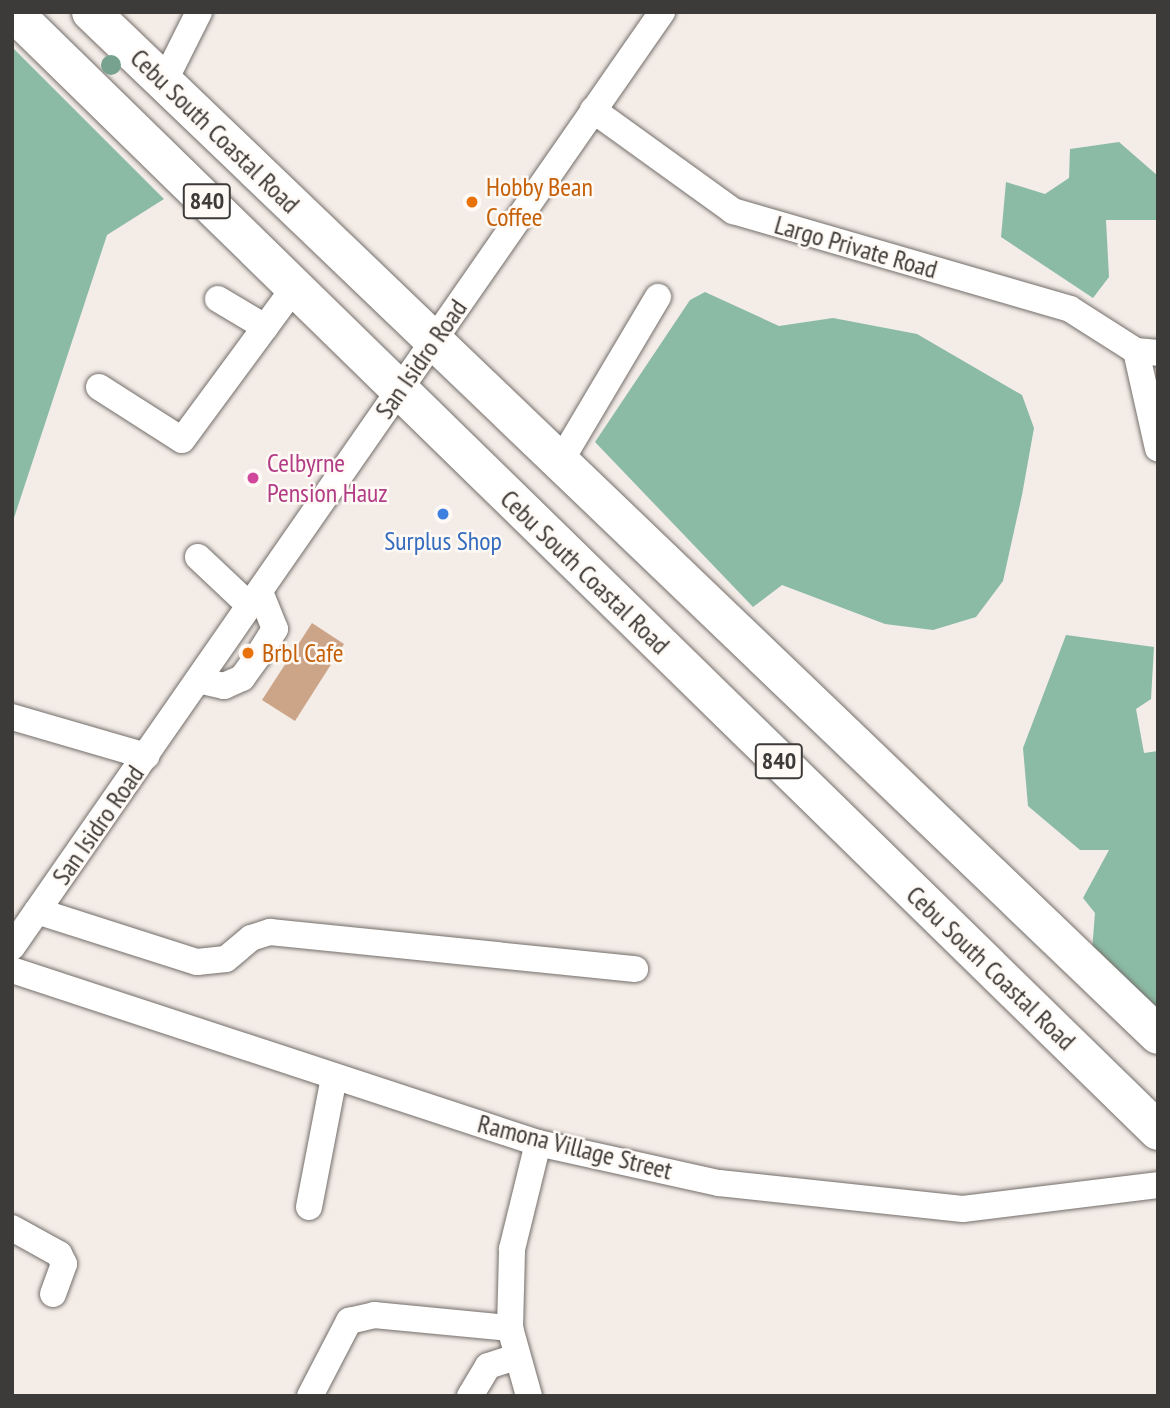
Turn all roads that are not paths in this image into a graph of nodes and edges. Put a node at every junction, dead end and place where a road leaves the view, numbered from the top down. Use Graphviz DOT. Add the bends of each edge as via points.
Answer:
graph roads {
  1 [pos="13,12"];
  2 [pos="91,12"];
  3 [pos="199,12"];
  4 [pos="662,12"];
  5 [pos="164,82"];
  6 [pos="593,110"];
  7 [pos="295,287"];
  8 [pos="658,297"];
  9 [pos="218,299"];
  10 [pos="265,327"];
  11 [pos="434,341"];
  12 [pos="1147,352"];
  13 [pos="99,387"];
  14 [pos="400,391"];
  15 [pos="1158,449"];
  16 [pos="560,462"];
  17 [pos="198,557"];
  18 [pos="255,599"];
  19 [pos="198,680"];
  20 [pos="12,717"];
  21 [pos="146,756"];
  22 [pos="37,911"];
  23 [pos="12,947"];
  24 [pos="635,969"];
  25 [pos="12,970"];
  26 [pos="1158,1035"];
  27 [pos="334,1077"];
  28 [pos="1158,1131"];
  29 [pos="538,1143"];
  30 [pos="1158,1185"];
  31 [pos="309,1207"];
  32 [pos="12,1228"];
  33 [pos="53,1294"];
  34 [pos="510,1328"];
  35 [pos="516,1357"];
  36 [pos="310,1396"];
  37 [pos="470,1396"];
  38 [pos="528,1396"];
  1 -- 7 [label="highway, Cebu South Coastal Road / 840"];
  2 -- 5 [label="highway, Cebu South Coastal Road / 840"];
  3 -- 5 [label="street"];
  4 -- 6 [label="street, San Isidro Road"];
  5 -- 11 [label="highway, Cebu South Coastal Road / 840"];
  6 -- 11 [label="street, San Isidro Road"];
  6 -- 12 [label="street, Largo Private Road" via="733,211 1070,309"];
  7 -- 10 [label="street"];
  7 -- 14 [label="highway, Cebu South Coastal Road / 840"];
  8 -- 16 [label="street"];
  9 -- 10 [label="street"];
  10 -- 13 [label="street" via="182,440"];
  11 -- 14 [label="street, San Isidro Road"];
  11 -- 16 [label="highway, Cebu South Coastal Road / 840"];
  12 -- 15 [label="street, Largo Private Road"];
  14 -- 18 [label="street, San Isidro Road"];
  14 -- 28 [label="highway, Cebu South Coastal Road / 840"];
  16 -- 26 [label="highway, Cebu South Coastal Road / 840"];
  17 -- 18 [label="street"];
  18 -- 19 [label="street, San Isidro Road"];
  18 -- 19 [label="street" via="275,629 258,656 242,678 223,686"];
  19 -- 21 [label="street, San Isidro Road"];
  20 -- 21 [label="street"];
  21 -- 22 [label="street, San Isidro Road"];
  22 -- 23 [label="street, San Isidro Road"];
  22 -- 24 [label="street" via="197,961 226,959 251,938 270,932"];
  25 -- 27 [label="street, Ramona Village Street"];
  27 -- 29 [label="street, Ramona Village Street"];
  27 -- 31 [label="street"];
  29 -- 30 [label="street, Ramona Village Street" via="719,1183 963,1209"];
  29 -- 34 [label="street" via="512,1249"];
  32 -- 33 [label="street" via="59,1254 64,1264"];
  34 -- 35 [label="street"];
  34 -- 36 [label="street" via="374,1315 349,1321"];
  35 -- 37 [label="street" via="488,1366"];
  35 -- 38 [label="street"];
}
